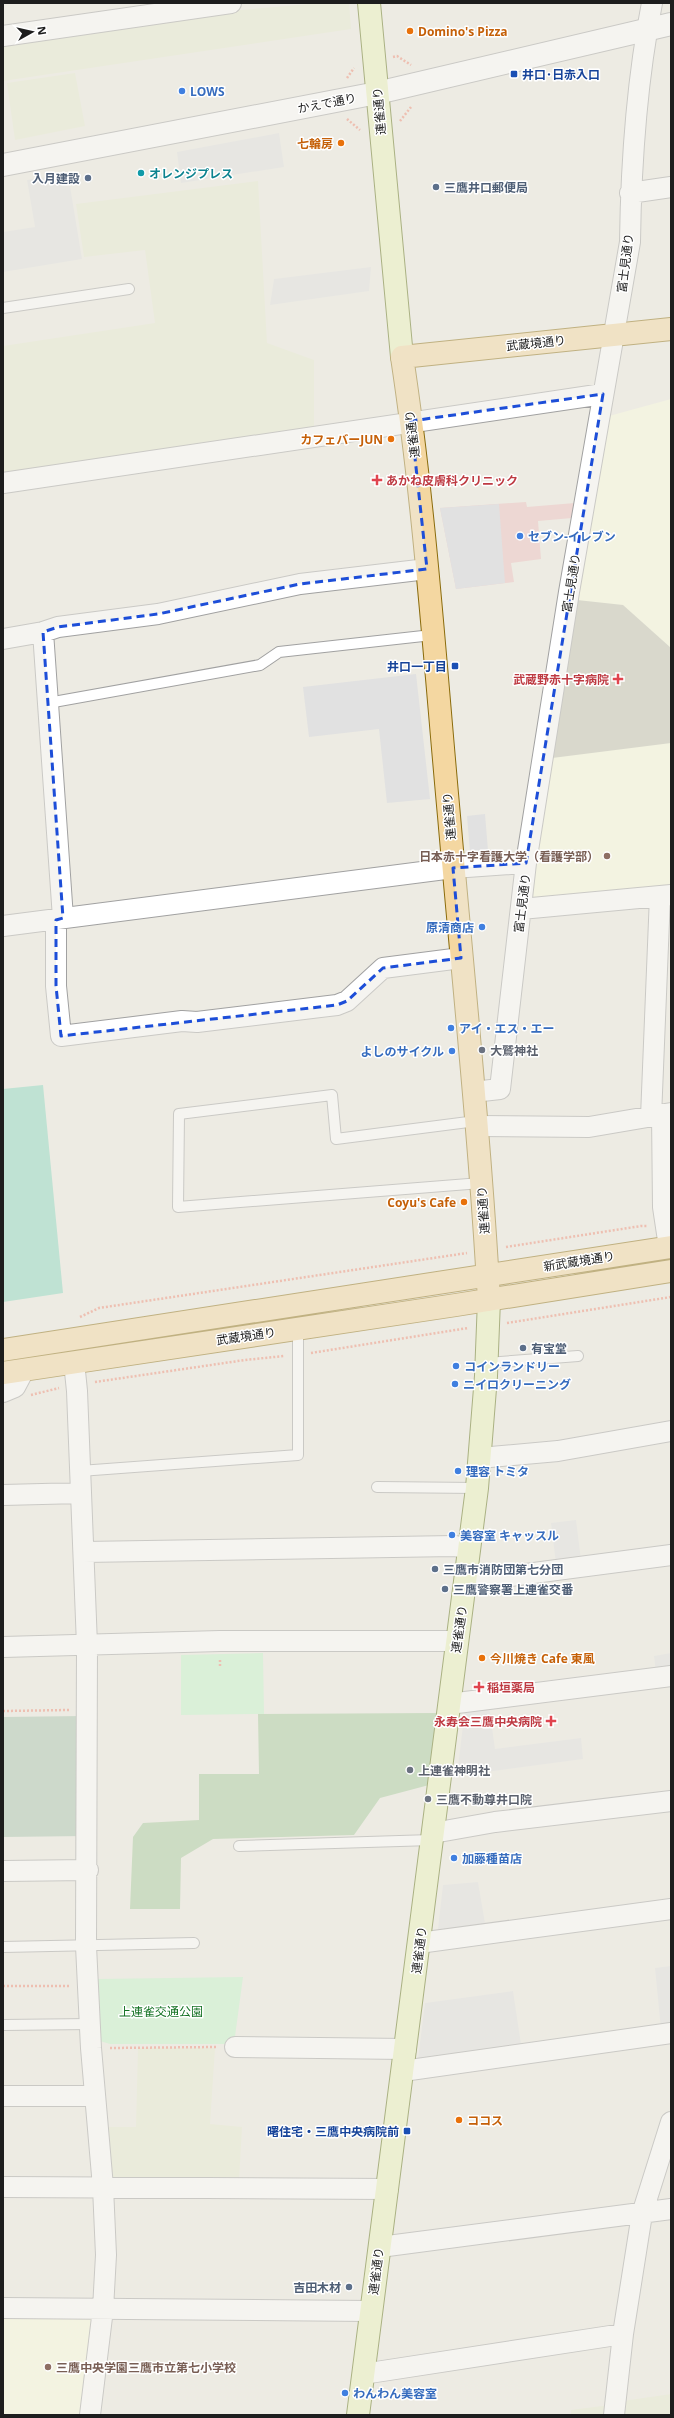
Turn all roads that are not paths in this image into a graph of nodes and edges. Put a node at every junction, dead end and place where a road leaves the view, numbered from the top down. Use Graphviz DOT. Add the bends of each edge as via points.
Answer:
graph roads {
  1 [pos="231,3"];
  2 [pos="369,3"];
  3 [pos="652,3"];
  4 [pos="671,24"];
  5 [pos="647,29"];
  6 [pos="3,36"];
  7 [pos="377,93"];
  8 [pos="3,165"];
  9 [pos="671,187"];
  10 [pos="630,193"];
  11 [pos="129,289"];
  12 [pos="3,308"];
  13 [pos="671,329"];
  14 [pos="615,335"];
  15 [pos="402,357"];
  16 [pos="603,394"];
  17 [pos="411,421"];
  18 [pos="3,482"];
  19 [pos="427,569"];
  20 [pos="43,632"];
  21 [pos="432,635"];
  22 [pos="3,639"];
  23 [pos="48,703"];
  24 [pos="526,863"];
  25 [pos="453,868"];
  26 [pos="666,896"];
  27 [pos="521,909"];
  28 [pos="60,919"];
  29 [pos="3,926"];
  30 [pos="462,958"];
  31 [pos="473,1092"];
  32 [pos="662,1115"];
  33 [pos="476,1124"];
  34 [pos="481,1183"];
  35 [pos="670,1247"];
  36 [pos="671,1271"];
  37 [pos="487,1275"];
  38 [pos="489,1300"];
  39 [pos="298,1328"];
  40 [pos="3,1350"];
  41 [pos="578,1356"];
  42 [pos="74,1362"];
  43 [pos="487,1363"];
  44 [pos="24,1370"];
  45 [pos="3,1373"];
  46 [pos="3,1392"];
  47 [pos="671,1431"];
  48 [pos="480,1458"];
  49 [pos="80,1471"];
  50 [pos="377,1487"];
  51 [pos="477,1488"];
  52 [pos="81,1493"];
  53 [pos="3,1495"];
  54 [pos="469,1548"];
  55 [pos="84,1552"];
  56 [pos="671,1555"];
  57 [pos="466,1578"];
  58 [pos="457,1641"];
  59 [pos="87,1645"];
  60 [pos="3,1646"];
  61 [pos="671,1676"];
  62 [pos="449,1704"];
  63 [pos="671,1801"];
  64 [pos="433,1837"];
  65 [pos="239,1846"];
  66 [pos="88,1870"];
  67 [pos="3,1871"];
  68 [pos="671,1909"];
  69 [pos="194,1943"];
  70 [pos="419,1943"];
  71 [pos="86,1946"];
  72 [pos="3,1947"];
  73 [pos="91,2024"];
  74 [pos="3,2025"];
  75 [pos="671,2033"];
  76 [pos="236,2048"];
  77 [pos="406,2049"];
  78 [pos="403,2071"];
  79 [pos="3,2096"];
  80 [pos="95,2096"];
  81 [pos="671,2122"];
  82 [pos="3,2187"];
  83 [pos="103,2187"];
  84 [pos="388,2189"];
  85 [pos="671,2209"];
  86 [pos="642,2214"];
  87 [pos="380,2247"];
  88 [pos="3,2308"];
  89 [pos="103,2309"];
  90 [pos="371,2311"];
  91 [pos="623,2334"];
  92 [pos="363,2374"];
  93 [pos="90,2415"];
  94 [pos="358,2415"];
  95 [pos="614,2415"];
  1 -- 6 [label="street"];
  2 -- 7 [label="main road, 連雀通り"];
  3 -- 5 [label="street, 富士見通り"];
  4 -- 5 [label="street, かえで通り"];
  5 -- 7 [label="street, かえで通り"];
  5 -- 10 [label="street, 富士見通り"];
  7 -- 8 [label="street, かえで通り"];
  7 -- 15 [label="main road, 連雀通り"];
  9 -- 10 [label="street"];
  10 -- 14 [label="street, 富士見通り" via="630,242"];
  11 -- 12 [label="lane"];
  13 -- 14 [label="main road, 武蔵境通り"];
  14 -- 15 [label="main road, 武蔵境通り"];
  14 -- 16 [label="street, 富士見通り"];
  15 -- 17 [label="main road, 連雀通り"];
  16 -- 17 [label="street"];
  16 -- 24 [label="street, 富士見通り"];
  17 -- 18 [label="street"];
  17 -- 19 [label="main road, 連雀通り"];
  19 -- 20 [label="street" via="300,584 158,614 58,627"];
  19 -- 21 [label="main road, 連雀通り"];
  20 -- 22 [label="street"];
  20 -- 23 [label="street"];
  21 -- 23 [label="lane" via="279,652 260,665"];
  21 -- 25 [label="main road, 連雀通り"];
  23 -- 28 [label="street"];
  24 -- 25 [label="street"];
  24 -- 27 [label="street, 富士見通り"];
  25 -- 28 [label="street"];
  25 -- 30 [label="main road, 連雀通り"];
  26 -- 27 [label="street"];
  26 -- 32 [label="street"];
  27 -- 31 [label="street, 富士見通り" via="500,1089"];
  28 -- 29 [label="street"];
  28 -- 30 [label="street" via="56,986 61,1036 337,1006 347,1001 383,968"];
  30 -- 31 [label="main road, 連雀通り"];
  31 -- 33 [label="main road, 連雀通り"];
  32 -- 33 [label="street" via="589,1127"];
  32 -- 35 [label="street" via="663,1207"];
  33 -- 34 [label="main road, 連雀通り"];
  33 -- 34 [label="lane" via="336,1139 332,1095 179,1114 178,1207"];
  34 -- 37 [label="main road, 連雀通り"];
  35 -- 37 [label="main road, 新武蔵境通り"];
  36 -- 38 [label="main road, 新武蔵境通り"];
  37 -- 38 [label="main road, 連雀通り"];
  37 -- 40 [label="main road, 武蔵境通り"];
  38 -- 39 [label="main road, 武蔵境通り"];
  38 -- 43 [label="main road, 連雀通り"];
  39 -- 42 [label="main road, 武蔵境通り"];
  39 -- 49 [label="lane" via="298,1455"];
  41 -- 43 [label="lane"];
  42 -- 44 [label="main road, 武蔵境通り"];
  42 -- 49 [label="street"];
  43 -- 48 [label="main road, 連雀通り"];
  44 -- 45 [label="main road, 武蔵境通り"];
  44 -- 46 [label="street" via="15,1387"];
  47 -- 48 [label="street" via="558,1451"];
  48 -- 51 [label="main road, 連雀通り"];
  49 -- 52 [label="street"];
  50 -- 51 [label="lane"];
  51 -- 54 [label="main road, 連雀通り"];
  52 -- 53 [label="street"];
  52 -- 55 [label="street"];
  54 -- 55 [label="street" via="454,1546"];
  54 -- 57 [label="main road, 連雀通り"];
  55 -- 59 [label="street"];
  56 -- 57 [label="street" via="481,1580"];
  57 -- 58 [label="main road, 連雀通り"];
  58 -- 59 [label="street" via="228,1641"];
  58 -- 62 [label="main road, 連雀通り"];
  59 -- 60 [label="street"];
  59 -- 66 [label="street"];
  61 -- 62 [label="street"];
  62 -- 64 [label="main road, 連雀通り"];
  63 -- 64 [label="street" via="495,1822"];
  64 -- 65 [label="lane"];
  64 -- 70 [label="main road, 連雀通り"];
  66 -- 67 [label="street"];
  66 -- 71 [label="street"];
  68 -- 70 [label="street"];
  69 -- 71 [label="lane"];
  70 -- 77 [label="main road, 連雀通り"];
  71 -- 72 [label="lane"];
  71 -- 73 [label="street"];
  73 -- 74 [label="lane"];
  73 -- 80 [label="street" via="90,2048"];
  75 -- 78 [label="street"];
  76 -- 77 [label="street"];
  77 -- 78 [label="main road, 連雀通り"];
  78 -- 84 [label="main road, 連雀通り"];
  79 -- 80 [label="street"];
  80 -- 83 [label="street"];
  81 -- 86 [label="street"];
  82 -- 83 [label="street"];
  83 -- 84 [label="street"];
  83 -- 89 [label="street" via="106,2256"];
  84 -- 87 [label="main road, 連雀通り"];
  85 -- 86 [label="street"];
  86 -- 87 [label="street"];
  86 -- 91 [label="street"];
  87 -- 90 [label="main road, 連雀通り"];
  88 -- 89 [label="street"];
  89 -- 90 [label="street"];
  89 -- 93 [label="street"];
  90 -- 92 [label="main road, 連雀通り"];
  91 -- 92 [label="street"];
  91 -- 95 [label="street"];
  92 -- 94 [label="main road, 連雀通り"];
}
